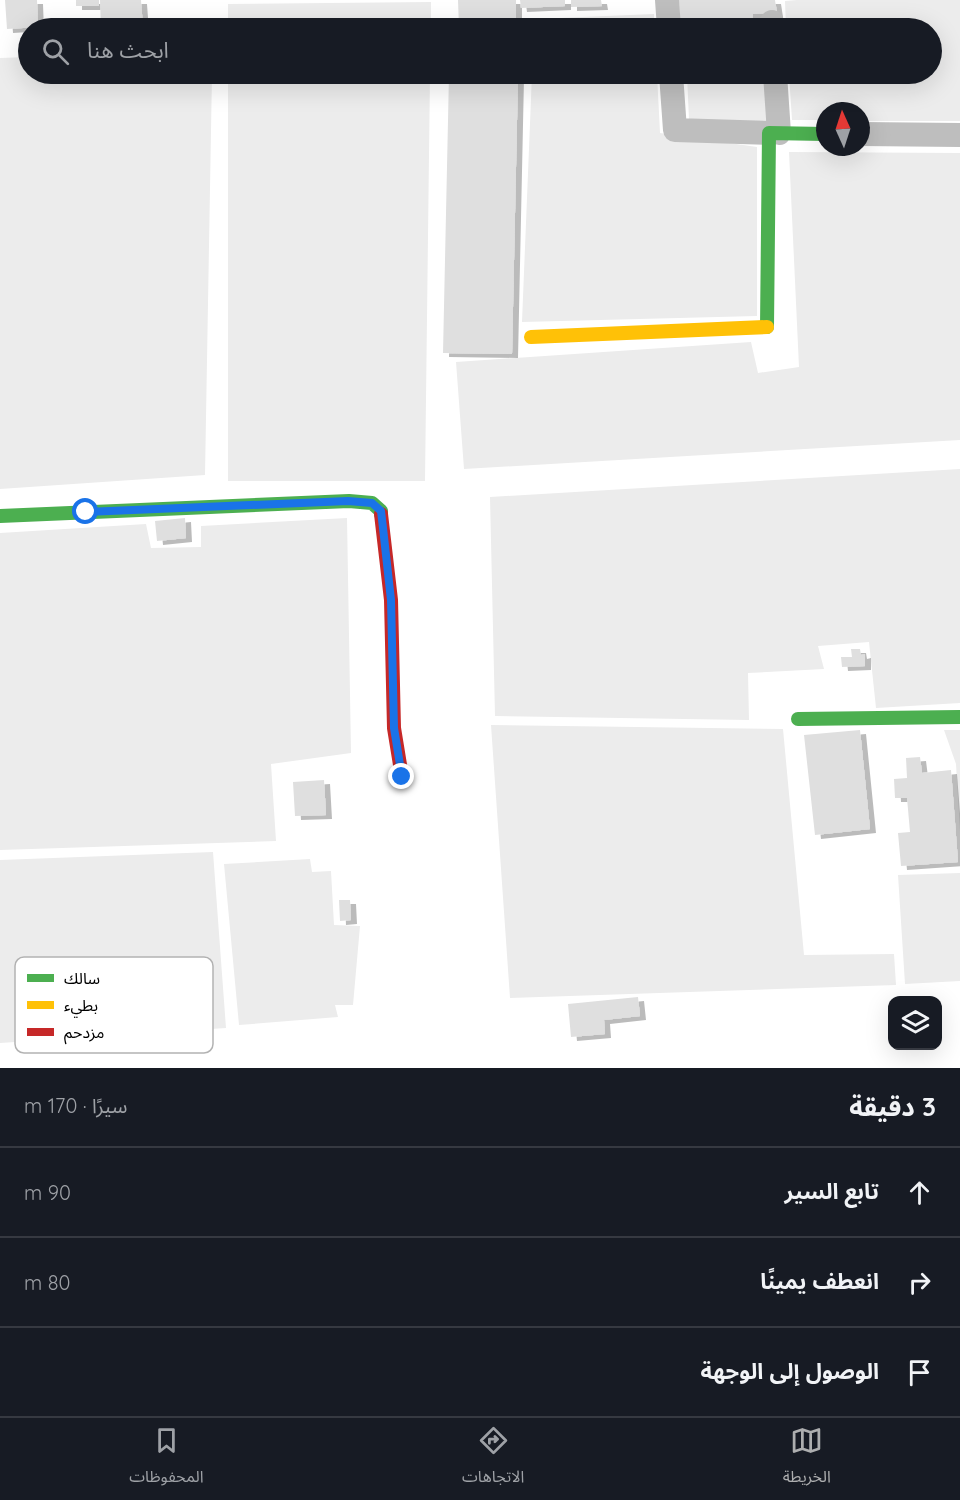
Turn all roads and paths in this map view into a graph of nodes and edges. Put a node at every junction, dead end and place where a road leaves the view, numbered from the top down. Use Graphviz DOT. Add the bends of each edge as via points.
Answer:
graph roads {
  1 [pos="667,0"];
  2 [pos="668,18"];
  3 [pos="673,84"];
  4 [pos="775,84"];
  5 [pos="774,133"];
  6 [pos="816,134"];
  7 [pos="870,134"];
  8 [pos="960,135"];
  9 [pos="531,337"];
  10 [pos="0,516"];
  11 [pos="960,717"];
  12 [pos="798,719"];
  13 [pos="402,777"];
  1 -- 2 [label="street"];
  3 -- 5 [label="street" via="675,130"];
  4 -- 5 [label="street"];
  5 -- 6 [label="street"];
  5 -- 9 [label="street" via="767,327"];
  7 -- 8 [label="street"];
  10 -- 13 [label="street" via="372,503 381,511 391,600 394,728"];
  11 -- 12 [label="street"];
}
